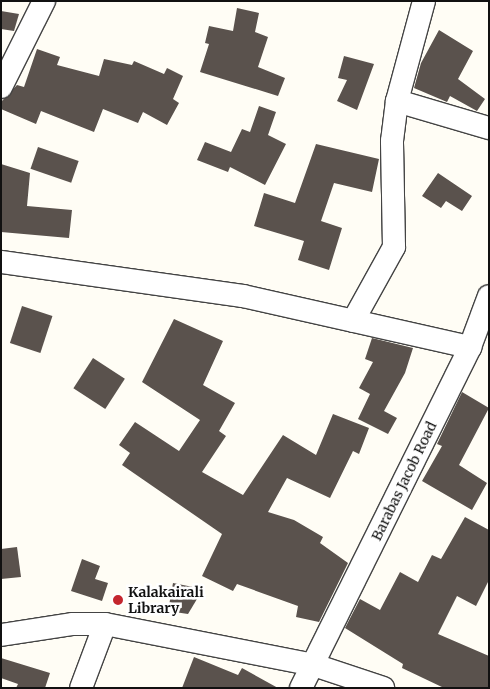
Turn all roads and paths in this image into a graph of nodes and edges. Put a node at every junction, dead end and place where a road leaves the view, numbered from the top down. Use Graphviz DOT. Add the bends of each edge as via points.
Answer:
graph roads {
  1 [pos="44,1"];
  2 [pos="424,1"];
  3 [pos="1,87"];
  4 [pos="397,101"];
  5 [pos="489,128"];
  6 [pos="1,262"];
  7 [pos="489,296"];
  8 [pos="353,320"];
  9 [pos="470,347"];
  10 [pos="105,624"];
  11 [pos="1,635"];
  12 [pos="314,664"];
  13 [pos="81,688"];
  14 [pos="302,688"];
  15 [pos="383,688"];
  1 -- 3 [label="street"];
  2 -- 4 [label="street"];
  4 -- 5 [label="street"];
  4 -- 8 [label="street" via="392,142 394,248"];
  6 -- 8 [label="street" via="243,296"];
  7 -- 9 [label="street, Barabas Jacob Road"];
  8 -- 9 [label="street"];
  9 -- 12 [label="street, Barabas Jacob Road"];
  10 -- 11 [label="street" via="72,624"];
  10 -- 12 [label="street"];
  10 -- 13 [label="street"];
  12 -- 14 [label="street, Barabas Jacob Road"];
  12 -- 15 [label="street"];
}
